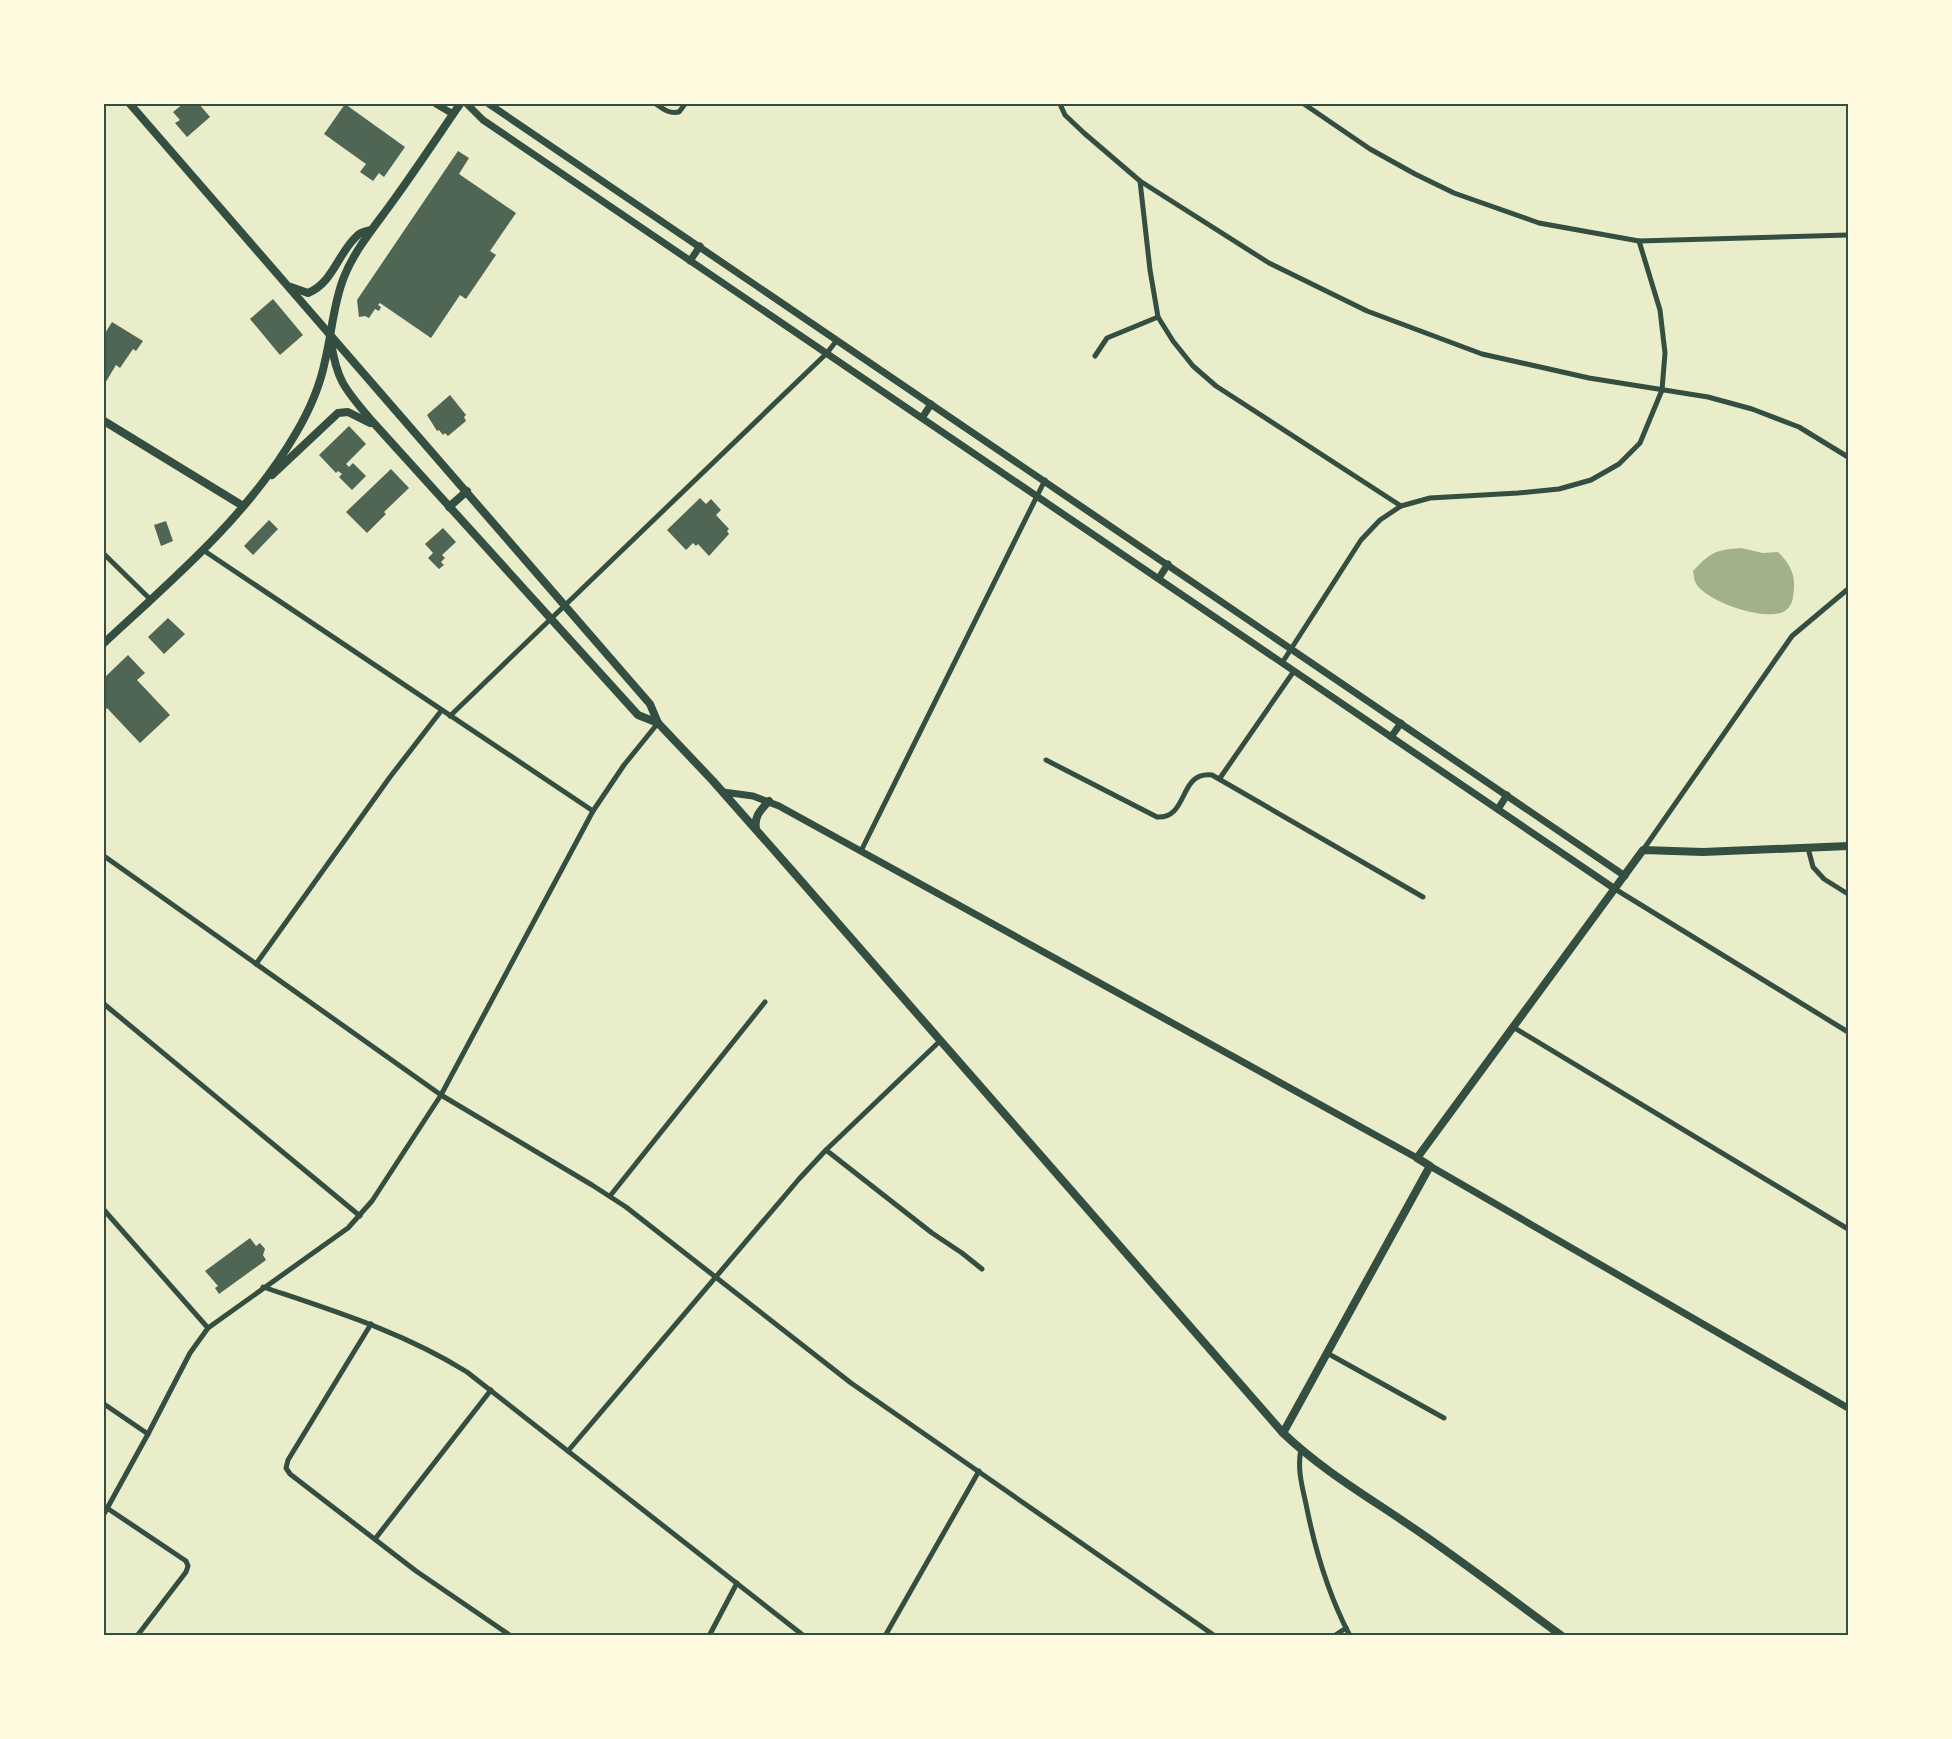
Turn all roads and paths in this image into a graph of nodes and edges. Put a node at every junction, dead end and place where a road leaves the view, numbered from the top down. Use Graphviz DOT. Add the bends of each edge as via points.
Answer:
graph roads {
  1 [pos="130,104"];
  2 [pos="436,104"];
  3 [pos="460,104"];
  4 [pos="466,104"];
  5 [pos="489,104"];
  6 [pos="656,104"];
  7 [pos="685,104"];
  8 [pos="1060,104"];
  9 [pos="1304,104"];
  10 [pos="453,114"];
  11 [pos="1140,181"];
  12 [pos="371,230"];
  13 [pos="1848,235"];
  14 [pos="1639,241"];
  15 [pos="700,246"];
  16 [pos="690,261"];
  17 [pos="286,284"];
  18 [pos="1158,317"];
  19 [pos="330,336"];
  20 [pos="837,340"];
  21 [pos="827,353"];
  22 [pos="1095,356"];
  23 [pos="1662,390"];
  24 [pos="932,404"];
  25 [pos="922,418"];
  26 [pos="104,421"];
  27 [pos="376,426"];
  28 [pos="1848,457"];
  29 [pos="1044,480"];
  30 [pos="260,486"];
  31 [pos="466,491"];
  32 [pos="1037,496"];
  33 [pos="243,506"];
  34 [pos="1401,506"];
  35 [pos="449,507"];
  36 [pos="203,550"];
  37 [pos="104,554"];
  38 [pos="1168,564"];
  39 [pos="1158,578"];
  40 [pos="1848,589"];
  41 [pos="151,600"];
  42 [pos="565,606"];
  43 [pos="550,620"];
  44 [pos="104,643"];
  45 [pos="1292,648"];
  46 [pos="1282,663"];
  47 [pos="1294,671"];
  48 [pos="441,711"];
  49 [pos="450,716"];
  50 [pos="658,723"];
  51 [pos="1401,723"];
  52 [pos="1391,737"];
  53 [pos="1046,760"];
  54 [pos="1220,778"];
  55 [pos="723,792"];
  56 [pos="1507,795"];
  57 [pos="769,801"];
  58 [pos="1498,809"];
  59 [pos="592,811"];
  60 [pos="756,829"];
  61 [pos="1848,846"];
  62 [pos="1808,848"];
  63 [pos="1643,850"];
  64 [pos="861,851"];
  65 [pos="106,858"];
  66 [pos="104,867"];
  67 [pos="1625,876"];
  68 [pos="1615,889"];
  69 [pos="1848,894"];
  70 [pos="1423,897"];
  71 [pos="256,964"];
  72 [pos="765,1002"];
  73 [pos="104,1004"];
  74 [pos="1514,1027"];
  75 [pos="1848,1032"];
  76 [pos="941,1040"];
  77 [pos="441,1095"];
  78 [pos="826,1150"];
  79 [pos="1417,1158"];
  80 [pos="1430,1166"];
  81 [pos="610,1196"];
  82 [pos="104,1210"];
  83 [pos="360,1216"];
  84 [pos="1848,1229"];
  85 [pos="982,1269"];
  86 [pos="716,1277"];
  87 [pos="263,1287"];
  88 [pos="371,1324"];
  89 [pos="208,1328"];
  90 [pos="1327,1353"];
  91 [pos="491,1390"];
  92 [pos="104,1404"];
  93 [pos="1848,1408"];
  94 [pos="1444,1418"];
  95 [pos="1283,1433"];
  96 [pos="148,1434"];
  97 [pos="1301,1449"];
  98 [pos="568,1451"];
  99 [pos="979,1471"];
  100 [pos="105,1510"];
  101 [pos="375,1539"];
  102 [pos="737,1583"];
  103 [pos="1346,1628"];
  104 [pos="137,1635"];
  105 [pos="511,1635"];
  106 [pos="710,1635"];
  107 [pos="804,1635"];
  108 [pos="885,1635"];
  109 [pos="1215,1635"];
  110 [pos="1334,1635"];
  111 [pos="1350,1635"];
  112 [pos="1562,1635"];
  1 -- 17 [label="main road"];
  2 -- 10 [label="street"];
  3 -- 10 [label="main road"];
  4 -- 16 [label="street" via="483,120"];
  5 -- 15 [label="street"];
  6 -- 7 [label="street" via="673,113"];
  8 -- 11 [label="street" via="1084,134"];
  9 -- 14 [label="street" via="1370,149 1454,193 1539,223"];
  10 -- 12 [label="main road"];
  11 -- 18 [label="street"];
  11 -- 23 [label="street" via="1269,263 1366,310 1482,354"];
  12 -- 17 [label="main road" via="359,234 316,290 308,293"];
  12 -- 19 [label="main road" via="343,279"];
  13 -- 14 [label="street"];
  14 -- 23 [label="street" via="1660,310 1665,353"];
  15 -- 16 [label="street"];
  15 -- 20 [label="street"];
  16 -- 21 [label="street"];
  17 -- 19 [label="main road"];
  18 -- 22 [label="street" via="1107,338"];
  18 -- 34 [label="street" via="1193,366 1216,386"];
  19 -- 27 [label="main road" via="334,363 344,387"];
  19 -- 30 [label="main road" via="309,407 286,450"];
  19 -- 31 [label="main road"];
  20 -- 21 [label="street"];
  20 -- 24 [label="street"];
  21 -- 25 [label="street"];
  21 -- 42 [label="street"];
  23 -- 28 [label="street" via="1720,400 1775,416"];
  23 -- 34 [label="street" via="1640,443 1619,464 1591,480 1559,489 1430,498"];
  24 -- 25 [label="street"];
  24 -- 29 [label="street"];
  25 -- 32 [label="street"];
  26 -- 33 [label="main road"];
  27 -- 30 [label="main road" via="348,412 338,413"];
  27 -- 35 [label="main road"];
  29 -- 32 [label="street"];
  29 -- 38 [label="street"];
  30 -- 33 [label="main road"];
  31 -- 35 [label="main road"];
  31 -- 42 [label="main road"];
  32 -- 39 [label="street"];
  32 -- 64 [label="street"];
  33 -- 36 [label="main road"];
  34 -- 45 [label="street" via="1361,540"];
  35 -- 43 [label="main road"];
  36 -- 41 [label="main road"];
  36 -- 48 [label="street"];
  37 -- 41 [label="street"];
  38 -- 39 [label="street"];
  38 -- 45 [label="street"];
  39 -- 46 [label="street"];
  40 -- 63 [label="street" via="1792,636"];
  41 -- 44 [label="main road"];
  42 -- 43 [label="street"];
  42 -- 50 [label="main road" via="650,704"];
  43 -- 49 [label="street"];
  43 -- 50 [label="main road" via="638,715"];
  45 -- 46 [label="street"];
  45 -- 51 [label="street"];
  46 -- 47 [label="street"];
  47 -- 52 [label="street"];
  47 -- 54 [label="street"];
  48 -- 49 [label="street"];
  48 -- 71 [label="street"];
  49 -- 59 [label="street"];
  50 -- 55 [label="main road"];
  50 -- 59 [label="street"];
  51 -- 52 [label="street"];
  51 -- 56 [label="street"];
  52 -- 58 [label="street"];
  53 -- 54 [label="street" via="1164,818 1171,815 1197,776"];
  54 -- 70 [label="street"];
  55 -- 57 [label="street"];
  55 -- 60 [label="main road"];
  56 -- 58 [label="street"];
  56 -- 67 [label="street"];
  57 -- 60 [label="main road" via="757,814"];
  57 -- 64 [label="street"];
  58 -- 68 [label="street"];
  59 -- 77 [label="street"];
  60 -- 76 [label="main road"];
  61 -- 62 [label="main road"];
  62 -- 63 [label="main road"];
  62 -- 69 [label="street" via="1813,867"];
  63 -- 67 [label="main road"];
  64 -- 79 [label="street"];
  65 -- 66 [label="street"];
  65 -- 71 [label="street"];
  67 -- 68 [label="main road"];
  68 -- 74 [label="main road"];
  68 -- 75 [label="street"];
  71 -- 77 [label="street"];
  72 -- 81 [label="street"];
  73 -- 83 [label="street"];
  74 -- 79 [label="main road"];
  74 -- 84 [label="street"];
  76 -- 78 [label="street"];
  76 -- 95 [label="main road"];
  77 -- 81 [label="street"];
  77 -- 83 [label="street"];
  78 -- 85 [label="street"];
  78 -- 86 [label="street"];
  79 -- 80 [label="main road"];
  80 -- 90 [label="main road"];
  80 -- 93 [label="street"];
  81 -- 86 [label="street"];
  82 -- 89 [label="street"];
  83 -- 87 [label="street"];
  86 -- 98 [label="street"];
  86 -- 99 [label="street" via="851,1383"];
  87 -- 88 [label="street"];
  87 -- 89 [label="street"];
  88 -- 91 [label="street" via="423,1346"];
  88 -- 101 [label="street" via="286,1468"];
  89 -- 96 [label="street" via="190,1353"];
  90 -- 94 [label="street"];
  90 -- 95 [label="main road"];
  91 -- 98 [label="street"];
  91 -- 101 [label="street"];
  92 -- 96 [label="street"];
  95 -- 97 [label="main road"];
  96 -- 100 [label="street"];
  97 -- 103 [label="street" via="1300,1477 1312,1538"];
  97 -- 112 [label="main road"];
  98 -- 102 [label="street"];
  99 -- 108 [label="street"];
  99 -- 109 [label="street"];
  100 -- 104 [label="street" via="186,1561 188,1566"];
  101 -- 105 [label="street"];
  102 -- 106 [label="street"];
  102 -- 107 [label="street"];
  103 -- 110 [label="street"];
  103 -- 111 [label="street"];
}
